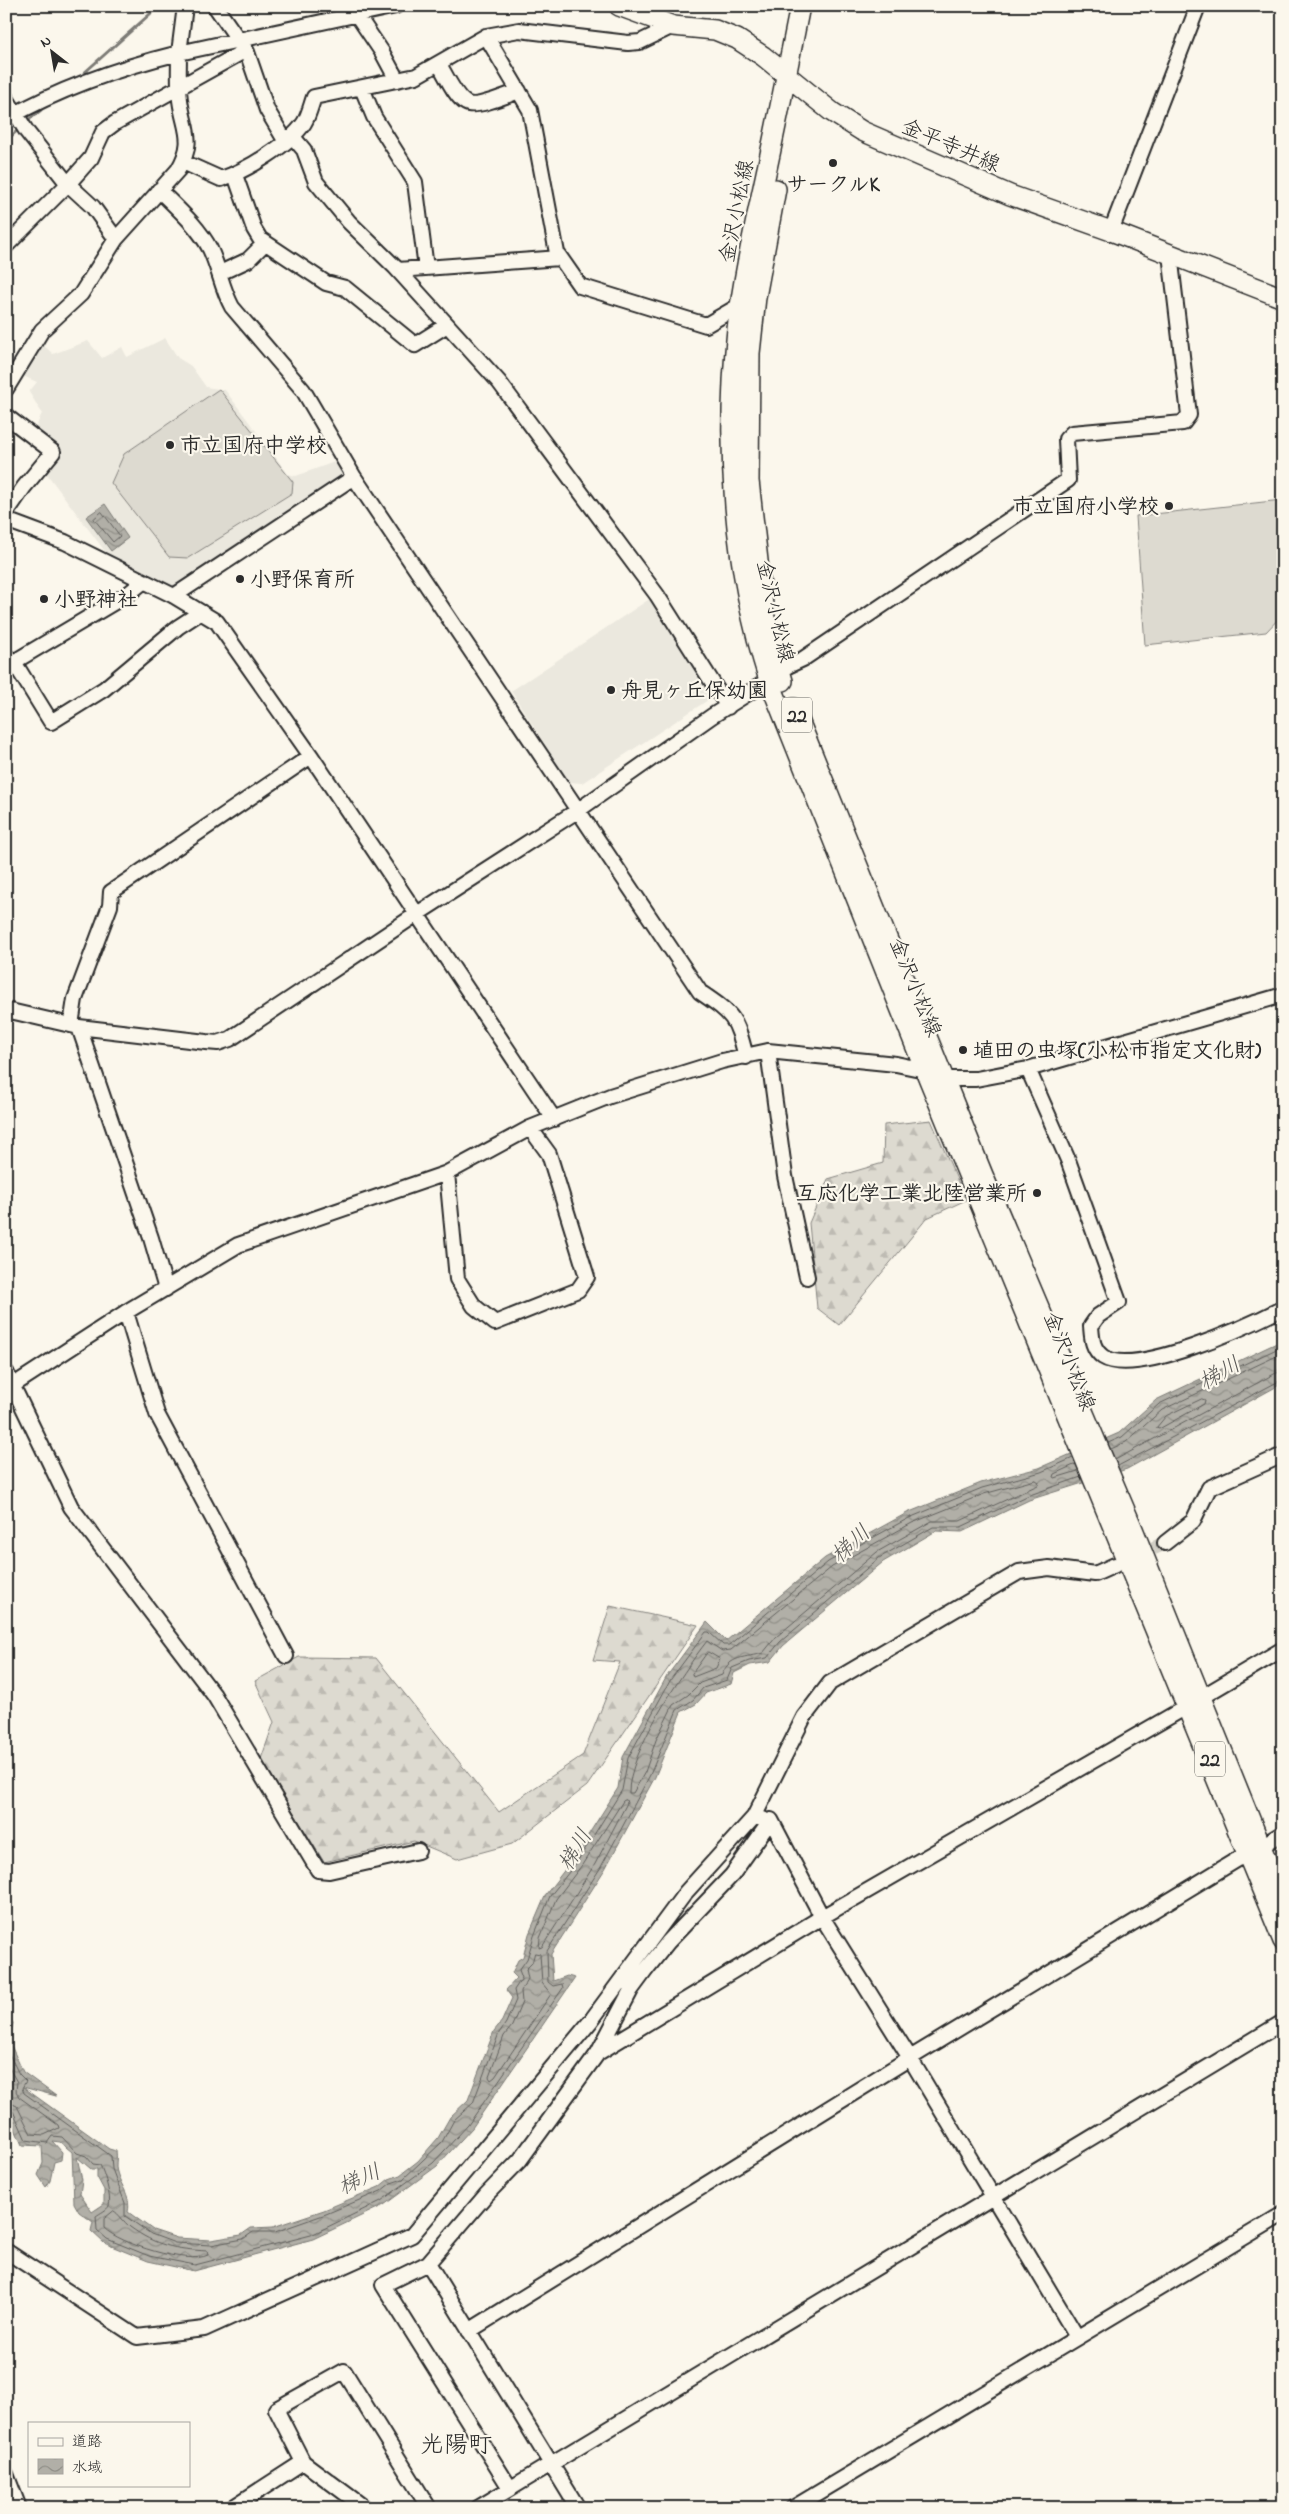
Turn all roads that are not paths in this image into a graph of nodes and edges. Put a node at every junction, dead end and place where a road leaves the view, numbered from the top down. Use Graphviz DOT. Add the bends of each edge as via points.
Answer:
graph roads {
  1 [pos="185,6"];
  2 [pos="215,6"];
  3 [pos="396,6"];
  4 [pos="619,6"];
  5 [pos="800,6"];
  6 [pos="812,6"];
  7 [pos="1198,6"];
  8 [pos="357,15"];
  9 [pos="673,26"];
  10 [pos="486,36"];
  11 [pos="242,45"];
  12 [pos="179,54"];
  13 [pos="439,64"];
  14 [pos="397,80"];
  15 [pos="792,82"];
  16 [pos="180,87"];
  17 [pos="362,88"];
  18 [pos="519,91"];
  19 [pos="6,98"];
  20 [pos="17,121"];
  21 [pos="293,137"];
  22 [pos="183,162"];
  23 [pos="235,175"];
  24 [pos="68,184"];
  25 [pos="159,190"];
  26 [pos="1111,230"];
  27 [pos="116,239"];
  28 [pos="265,243"];
  29 [pos="6,246"];
  30 [pos="1170,254"];
  31 [pos="560,258"];
  32 [pos="426,268"];
  33 [pos="398,270"];
  34 [pos="220,273"];
  35 [pos="1283,298"];
  36 [pos="742,304"];
  37 [pos="447,325"];
  38 [pos="6,390"];
  39 [pos="6,416"];
  40 [pos="354,477"];
  41 [pos="6,513"];
  42 [pos="6,520"];
  43 [pos="143,582"];
  44 [pos="174,596"];
  45 [pos="201,612"];
  46 [pos="9,662"];
  47 [pos="774,675"];
  48 [pos="728,707"];
  49 [pos="311,756"];
  50 [pos="577,811"];
  51 [pos="417,914"];
  52 [pos="1283,995"];
  53 [pos="6,1010"];
  54 [pos="75,1026"];
  55 [pos="768,1051"];
  56 [pos="746,1057"];
  57 [pos="1028,1069"];
  58 [pos="925,1070"];
  59 [pos="945,1078"];
  60 [pos="554,1119"];
  61 [pos="530,1128"];
  62 [pos="447,1173"];
  63 [pos="807,1277"];
  64 [pos="166,1289"];
  65 [pos="1283,1308"];
  66 [pos="126,1312"];
  67 [pos="6,1372"];
  68 [pos="1063,1384"];
  69 [pos="10,1388"];
  70 [pos="1283,1455"];
  71 [pos="1165,1543"];
  72 [pos="1115,1565"];
  73 [pos="1283,1649"];
  74 [pos="286,1656"];
  75 [pos="1194,1702"];
  76 [pos="754,1817"];
  77 [pos="771,1820"];
  78 [pos="1283,1833"];
  79 [pos="1254,1850"];
  80 [pos="418,1851"];
  81 [pos="1283,1901"];
  82 [pos="822,1917"];
  83 [pos="1283,1941"];
  84 [pos="1283,2022"];
  85 [pos="598,2053"];
  86 [pos="910,2058"];
  87 [pos="992,2198"];
  88 [pos="1283,2214"];
  89 [pos="6,2251"];
  90 [pos="428,2263"];
  91 [pos="469,2331"];
  92 [pos="1077,2337"];
  93 [pos="303,2462"];
  94 [pos="552,2464"];
  95 [pos="6,2474"];
  96 [pos="510,2488"];
  97 [pos="19,2508"];
  98 [pos="232,2508"];
  99 [pos="365,2508"];
  100 [pos="429,2508"];
  101 [pos="478,2508"];
  102 [pos="578,2508"];
  103 [pos="794,2508"];
  1 -- 12 [label="street"];
  2 -- 11 [label="street"];
  3 -- 8 [label="street"];
  4 -- 9 [label="main road, 金平寺井線"];
  5 -- 15 [label="main road, 金沢小松線 / 22"];
  6 -- 15 [label="main road, 金沢小松線 / 22"];
  7 -- 26 [label="street"];
  8 -- 11 [label="street"];
  8 -- 14 [label="street"];
  9 -- 10 [label="street" via="634,43 519,30"];
  9 -- 15 [label="main road, 金平寺井線" via="715,30 737,39 763,56"];
  10 -- 13 [label="street"];
  10 -- 18 [label="street"];
  11 -- 12 [label="street"];
  11 -- 16 [label="street"];
  11 -- 21 [label="street" via="282,137"];
  12 -- 16 [label="street"];
  12 -- 20 [label="street" via="130,65 80,82"];
  13 -- 14 [label="street" via="416,76"];
  13 -- 18 [label="street" via="466,103 475,105"];
  14 -- 17 [label="street"];
  15 -- 26 [label="main road, 金平寺井線" via="862,130 1010,195"];
  15 -- 36 [label="main road, 金沢小松線 / 22" via="750,248"];
  15 -- 47 [label="main road, 金沢小松線 / 22" via="756,297 750,353 749,481"];
  16 -- 22 [label="street" via="189,137"];
  16 -- 24 [label="street" via="102,132 91,158"];
  17 -- 21 [label="street" via="314,97 306,121"];
  17 -- 32 [label="street" via="374,117 415,182"];
  18 -- 31 [label="street" via="530,110"];
  19 -- 20 [label="street"];
  20 -- 24 [label="street"];
  21 -- 23 [label="street"];
  21 -- 33 [label="street" via="304,150 316,182 349,222"];
  22 -- 23 [label="street" via="222,179"];
  22 -- 25 [label="street"];
  23 -- 28 [label="street" via="254,229"];
  24 -- 27 [label="street" via="93,207"];
  24 -- 29 [label="street"];
  25 -- 27 [label="street"];
  25 -- 34 [label="street" via="196,227"];
  26 -- 30 [label="main road, 金平寺井線"];
  27 -- 38 [label="street" via="81,294 42,330"];
  28 -- 34 [label="street" via="248,260"];
  28 -- 37 [label="street" via="326,283 345,288 415,345"];
  30 -- 35 [label="main road, 金平寺井線"];
  30 -- 47 [label="street" via="1189,415 1183,423 1072,433 1066,439 1068,480 803,659"];
  31 -- 32 [label="street"];
  31 -- 36 [label="street" via="580,286 706,325"];
  32 -- 33 [label="street"];
  33 -- 37 [label="street"];
  34 -- 40 [label="street" via="232,307 303,390"];
  36 -- 47 [label="main road, 金沢小松線 / 22" via="735,356 731,460 750,617"];
  37 -- 48 [label="street" via="499,382 657,595"];
  39 -- 41 [label="street" via="53,452"];
  40 -- 44 [label="street"];
  40 -- 50 [label="street"];
  42 -- 43 [label="street" via="65,542"];
  43 -- 44 [label="street"];
  43 -- 46 [label="street"];
  44 -- 45 [label="street"];
  45 -- 46 [label="street" via="104,688 51,722"];
  45 -- 49 [label="street" via="217,622"];
  47 -- 48 [label="street"];
  47 -- 58 [label="main road, 金沢小松線 / 22"];
  47 -- 59 [label="main road, 金沢小松線 / 22"];
  48 -- 50 [label="street"];
  49 -- 51 [label="street"];
  49 -- 54 [label="street" via="111,892 110,906 75,999"];
  50 -- 51 [label="street"];
  50 -- 56 [label="street" via="700,992 726,1010 738,1026"];
  51 -- 54 [label="street" via="230,1039 218,1043"];
  51 -- 60 [label="street"];
  52 -- 57 [label="street"];
  53 -- 54 [label="street"];
  54 -- 64 [label="street" via="151,1238"];
  55 -- 56 [label="street"];
  55 -- 58 [label="street"];
  55 -- 63 [label="street" via="785,1176"];
  56 -- 60 [label="street" via="722,1061 610,1096"];
  57 -- 59 [label="street" via="976,1079"];
  57 -- 65 [label="street" via="1068,1160 1119,1302 1098,1316 1091,1326 1093,1345 1104,1357 1122,1361 1158,1357 1195,1347"];
  58 -- 68 [label="main road, 金沢小松線 / 22"];
  59 -- 68 [label="main road, 金沢小松線 / 22"];
  60 -- 61 [label="street"];
  61 -- 62 [label="street"];
  61 -- 62 [label="street" via="549,1154 582,1256 587,1278 578,1290 495,1324 474,1306 457,1279"];
  62 -- 64 [label="street" via="238,1245"];
  64 -- 66 [label="street"];
  66 -- 69 [label="street"];
  66 -- 74 [label="street" via="157,1414"];
  67 -- 69 [label="street"];
  68 -- 75 [label="main road, 金沢小松線 / 22"];
  69 -- 80 [label="street" via="71,1507 214,1695 318,1870 329,1871"];
  70 -- 71 [label="street" via="1209,1488 1193,1521"];
  72 -- 76 [label="street" via="1095,1574 1049,1568 1019,1572 830,1683 804,1717"];
  73 -- 75 [label="street"];
  75 -- 79 [label="main road, 金沢小松線 / 22"];
  75 -- 82 [label="street"];
  76 -- 77 [label="street"];
  76 -- 89 [label="street" via="686,1892 590,2022 412,2235 204,2329 137,2337"];
  77 -- 82 [label="street"];
  77 -- 85 [label="street" via="732,1875 645,1971 631,1990"];
  78 -- 79 [label="street"];
  79 -- 81 [label="main road, 金沢小松線 / 22"];
  79 -- 83 [label="main road, 金沢小松線 / 22"];
  79 -- 86 [label="street"];
  82 -- 85 [label="street"];
  82 -- 86 [label="street"];
  84 -- 87 [label="street"];
  85 -- 90 [label="street" via="520,2160"];
  86 -- 87 [label="street"];
  86 -- 91 [label="street"];
  87 -- 92 [label="street"];
  87 -- 94 [label="street"];
  88 -- 92 [label="street"];
  90 -- 91 [label="street"];
  90 -- 96 [label="street" via="383,2285"];
  91 -- 94 [label="street"];
  92 -- 103 [label="street"];
  93 -- 98 [label="street"];
  93 -- 99 [label="street"];
  93 -- 100 [label="street" via="276,2409 344,2371"];
  94 -- 96 [label="street"];
  94 -- 102 [label="street"];
  95 -- 97 [label="street"];
  96 -- 101 [label="street"];
}
